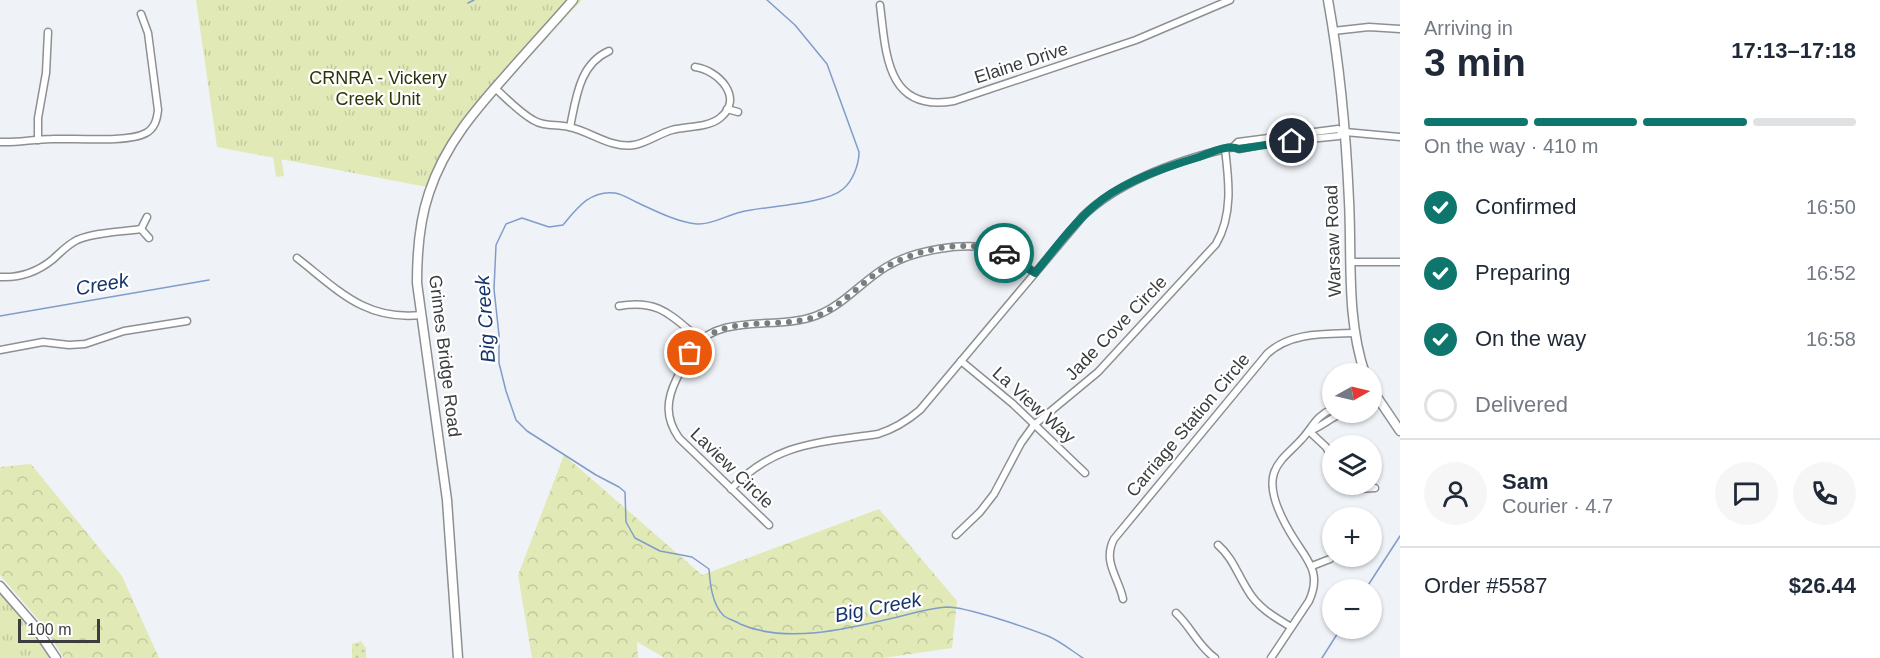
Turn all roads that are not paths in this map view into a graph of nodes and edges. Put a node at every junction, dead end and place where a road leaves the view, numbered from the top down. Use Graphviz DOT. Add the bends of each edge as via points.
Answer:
graph roads {
  1 [pos="573,0"];
  2 [pos="1230,0"];
  3 [pos="1328,0"];
  4 [pos="880,5"];
  5 [pos="141,14"];
  6 [pos="1400,29"];
  7 [pos="1333,31"];
  8 [pos="48,32"];
  9 [pos="609,51"];
  10 [pos="695,67"];
  11 [pos="495,88"];
  12 [pos="727,109"];
  13 [pos="738,112"];
  14 [pos="570,127"];
  15 [pos="1344,132"];
  16 [pos="1400,137"];
  17 [pos="38,140"];
  18 [pos="0,142"];
  19 [pos="1225,149"];
  20 [pos="147,217"];
  21 [pos="141,230"];
  22 [pos="149,238"];
  23 [pos="297,258"];
  24 [pos="1350,262"];
  25 [pos="1400,262"];
  26 [pos="1035,273"];
  27 [pos="0,277"];
  28 [pos="620,306"];
  29 [pos="421,315"];
  30 [pos="187,321"];
  31 [pos="1355,333"];
  32 [pos="701,340"];
  33 [pos="0,350"];
  34 [pos="962,361"];
  35 [pos="1362,363"];
  36 [pos="1382,411"];
  37 [pos="1322,415"];
  38 [pos="1323,423"];
  39 [pos="1034,425"];
  40 [pos="1309,431"];
  41 [pos="1400,431"];
  42 [pos="1322,443"];
  43 [pos="1085,473"];
  44 [pos="732,489"];
  45 [pos="769,525"];
  46 [pos="956,535"];
  47 [pos="1218,545"];
  48 [pos="1322,562"];
  49 [pos="1312,566"];
  50 [pos="0,586"];
  51 [pos="1123,599"];
  52 [pos="1176,613"];
  53 [pos="1291,627"];
  54 [pos="56,658"];
  55 [pos="458,658"];
  56 [pos="1215,658"];
  57 [pos="1271,658"];
  1 -- 11 [label="street, Grimes Bridge Road"];
  2 -- 4 [label="street, Elaine Drive" via="1136,40 941,103 916,98 894,78"];
  3 -- 7 [label="street, Warsaw Road"];
  5 -- 17 [label="street" via="148,33 159,110 153,127 136,136"];
  6 -- 7 [label="street"];
  7 -- 15 [label="street, Warsaw Road"];
  8 -- 17 [label="street"];
  9 -- 14 [label="street" via="597,58 583,76"];
  10 -- 12 [label="street" via="724,82 729,95"];
  11 -- 14 [label="street" via="534,121"];
  11 -- 29 [label="street, Grimes Bridge Road" via="454,139 429,192 417,254"];
  12 -- 13 [label="street"];
  12 -- 14 [label="street" via="713,122 671,130 632,146 615,144"];
  15 -- 16 [label="street"];
  15 -- 19 [label="street" via="1338,129 1238,142"];
  15 -- 24 [label="street, Warsaw Road"];
  17 -- 18 [label="street"];
  19 -- 26 [label="street" via="1109,194 1083,216"];
  19 -- 39 [label="street, Jade Cove Circle" via="1228,201 1224,227 1216,244 1098,372"];
  20 -- 21 [label="street"];
  21 -- 22 [label="street"];
  21 -- 27 [label="street" via="84,237 38,269"];
  23 -- 29 [label="street" via="367,309 394,316"];
  24 -- 25 [label="street"];
  24 -- 31 [label="street, Warsaw Road"];
  26 -- 32 [label="street, Laview Circle" via="1010,255 986,247 922,252 887,266 842,302 817,316 788,323 727,327"];
  26 -- 34 [label="street"];
  28 -- 32 [label="street" via="636,303 657,307"];
  29 -- 55 [label="street, Grimes Bridge Road" via="447,501"];
  30 -- 33 [label="street" via="124,331 85,344 43,342"];
  31 -- 35 [label="street, Warsaw Road"];
  31 -- 51 [label="street, Carriage Station Circle" via="1294,338 1267,354 1114,539 1109,551 1111,571"];
  32 -- 44 [label="street, Laview Circle" via="671,389 668,416 679,438"];
  34 -- 39 [label="street, La View Way"];
  34 -- 44 [label="street" via="920,410 901,425 878,434 784,450 757,465"];
  36 -- 41 [label="street"];
  37 -- 40 [label="street" via="1314,420"];
  38 -- 40 [label="street"];
  39 -- 43 [label="street, La View Way"];
  39 -- 46 [label="street, Jade Cove Circle" via="994,494"];
  40 -- 42 [label="street"];
  40 -- 49 [label="street" via="1277,466 1272,490 1295,541"];
  44 -- 45 [label="street, Laview Circle"];
  47 -- 53 [label="street" via="1228,553 1256,602"];
  48 -- 49 [label="street"];
  49 -- 53 [label="street" via="1312,594"];
  50 -- 54 [label="street"];
  52 -- 56 [label="street"];
  53 -- 57 [label="street"];
}
